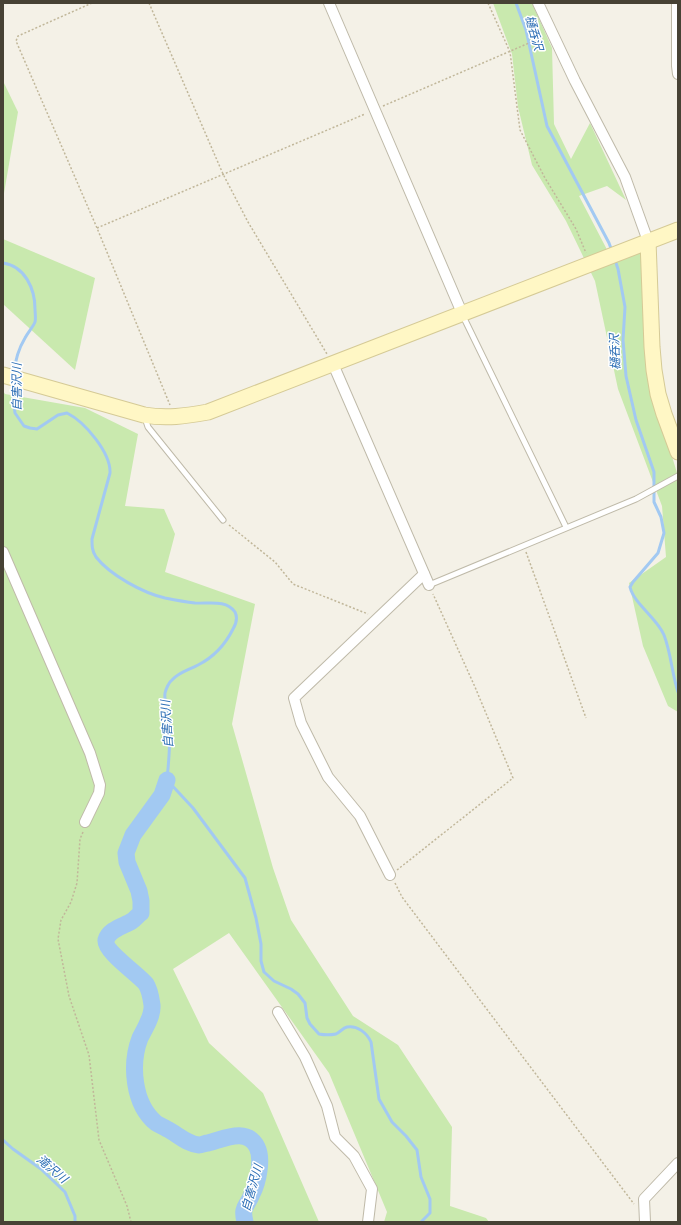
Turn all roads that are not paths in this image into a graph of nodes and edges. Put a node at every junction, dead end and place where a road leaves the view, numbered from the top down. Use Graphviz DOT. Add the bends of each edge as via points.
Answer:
graph roads {
  1 [pos="329,3"];
  2 [pos="538,3"];
  3 [pos="677,3"];
  4 [pos="678,74"];
  5 [pos="678,230"];
  6 [pos="648,241"];
  7 [pos="462,313"];
  8 [pos="333,364"];
  9 [pos="3,375"];
  10 [pos="144,415"];
  11 [pos="678,452"];
  12 [pos="678,476"];
  13 [pos="223,520"];
  14 [pos="566,527"];
  15 [pos="3,552"];
  16 [pos="424,574"];
  17 [pos="429,585"];
  18 [pos="85,822"];
  19 [pos="390,875"];
  20 [pos="278,1012"];
  21 [pos="678,1163"];
  22 [pos="644,1219"];
  23 [pos="368,1222"];
  1 -- 7 [label="street"];
  2 -- 6 [label="street" via="625,177"];
  3 -- 4 [label="street"];
  5 -- 6 [label="street"];
  6 -- 7 [label="street"];
  6 -- 11 [label="street" via="654,370 660,400"];
  7 -- 8 [label="street"];
  7 -- 14 [label="lane"];
  8 -- 10 [label="street" via="208,412 175,418"];
  8 -- 16 [label="street"];
  9 -- 10 [label="street"];
  10 -- 13 [label="lane" via="148,427"];
  12 -- 14 [label="lane" via="636,499"];
  14 -- 17 [label="lane"];
  15 -- 18 [label="street" via="90,753 100,784 99,793"];
  16 -- 17 [label="street"];
  16 -- 19 [label="street" via="294,698 300,723 328,777 360,816"];
  20 -- 23 [label="street" via="305,1057 327,1106 335,1137 354,1156 372,1189"];
  21 -- 22 [label="street" via="644,1199"];
}
